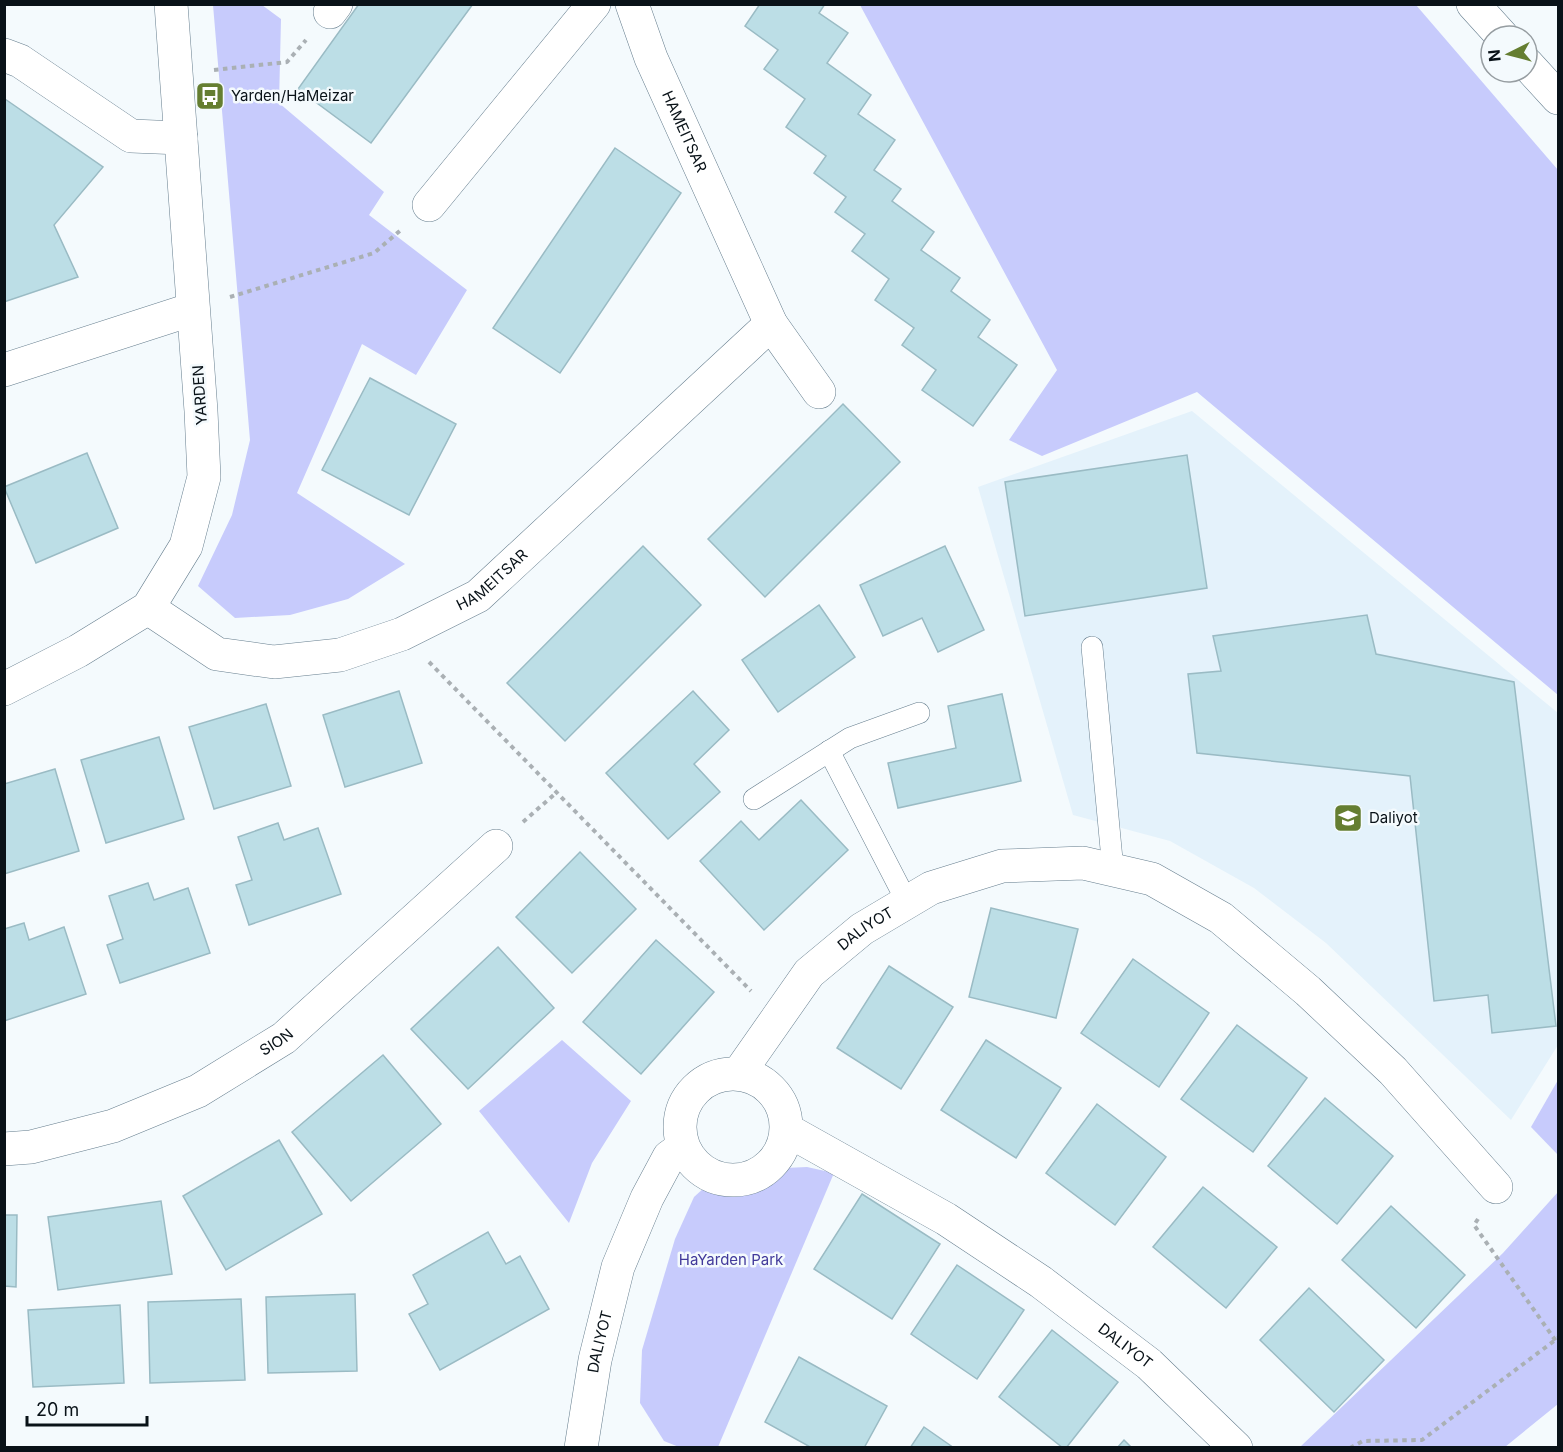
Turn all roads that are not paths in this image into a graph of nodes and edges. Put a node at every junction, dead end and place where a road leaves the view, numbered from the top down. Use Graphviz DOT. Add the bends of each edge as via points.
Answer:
graph roads {
  1 [pos="171,4"];
  2 [pos="594,4"];
  3 [pos="632,4"];
  4 [pos="1473,4"];
  5 [pos="1491,24"];
  6 [pos="4,56"];
  7 [pos="1539,77"];
  8 [pos="1558,98"];
  9 [pos="181,138"];
  10 [pos="429,205"];
  11 [pos="193,309"];
  12 [pos="771,324"];
  13 [pos="4,370"];
  14 [pos="819,392"];
  15 [pos="148,608"];
  16 [pos="1092,647"];
  17 [pos="4,689"];
  18 [pos="919,713"];
  19 [pos="828,751"];
  20 [pos="754,799"];
  21 [pos="496,846"];
  22 [pos="1113,870"];
  23 [pos="907,902"];
  24 [pos="739,1073"];
  25 [pos="787,1130"];
  26 [pos="683,1147"];
  27 [pos="4,1149"];
  28 [pos="1496,1187"];
  29 [pos="581,1448"];
  30 [pos="1236,1448"];
  1 -- 9 [label="street, YARDEN"];
  2 -- 10 [label="street"];
  3 -- 12 [label="street, HAMEITSAR" via="651,58"];
  4 -- 5 [label="street"];
  6 -- 9 [label="street" via="20,61 131,136"];
  7 -- 8 [label="street"];
  9 -- 11 [label="street, YARDEN"];
  11 -- 13 [label="street"];
  11 -- 15 [label="street, YARDEN" via="204,477 186,546"];
  12 -- 14 [label="street, HAMEITSAR"];
  12 -- 15 [label="street, HAMEITSAR" via="478,596 402,634 340,655 274,662 217,654"];
  15 -- 17 [label="street, YARDEN" via="78,651"];
  16 -- 22 [label="lane"];
  18 -- 19 [label="lane" via="850,738"];
  19 -- 20 [label="lane"];
  19 -- 23 [label="lane"];
  21 -- 27 [label="street, SION" via="284,1038 198,1091 113,1126 31,1147"];
  22 -- 23 [label="street, DALIYOT" via="1083,862 1002,866 932,888"];
  22 -- 28 [label="street, DALIYOT" via="1152,879 1230,925 1393,1071"];
  23 -- 24 [label="street, DALIYOT" via="862,929 809,973"];
  24 -- 25 [label="street" via="767,1085 779,1099"];
  24 -- 26 [label="street" via="720,1074 703,1082 690,1095 681,1111"];
  25 -- 26 [label="street" via="772,1164 744,1179 725,1180 708,1174"];
  25 -- 30 [label="street, DALIYOT" via="946,1219 1041,1282 1149,1364"];
  26 -- 29 [label="street, DALIYOT" via="669,1157 618,1267 595,1360"];
}
